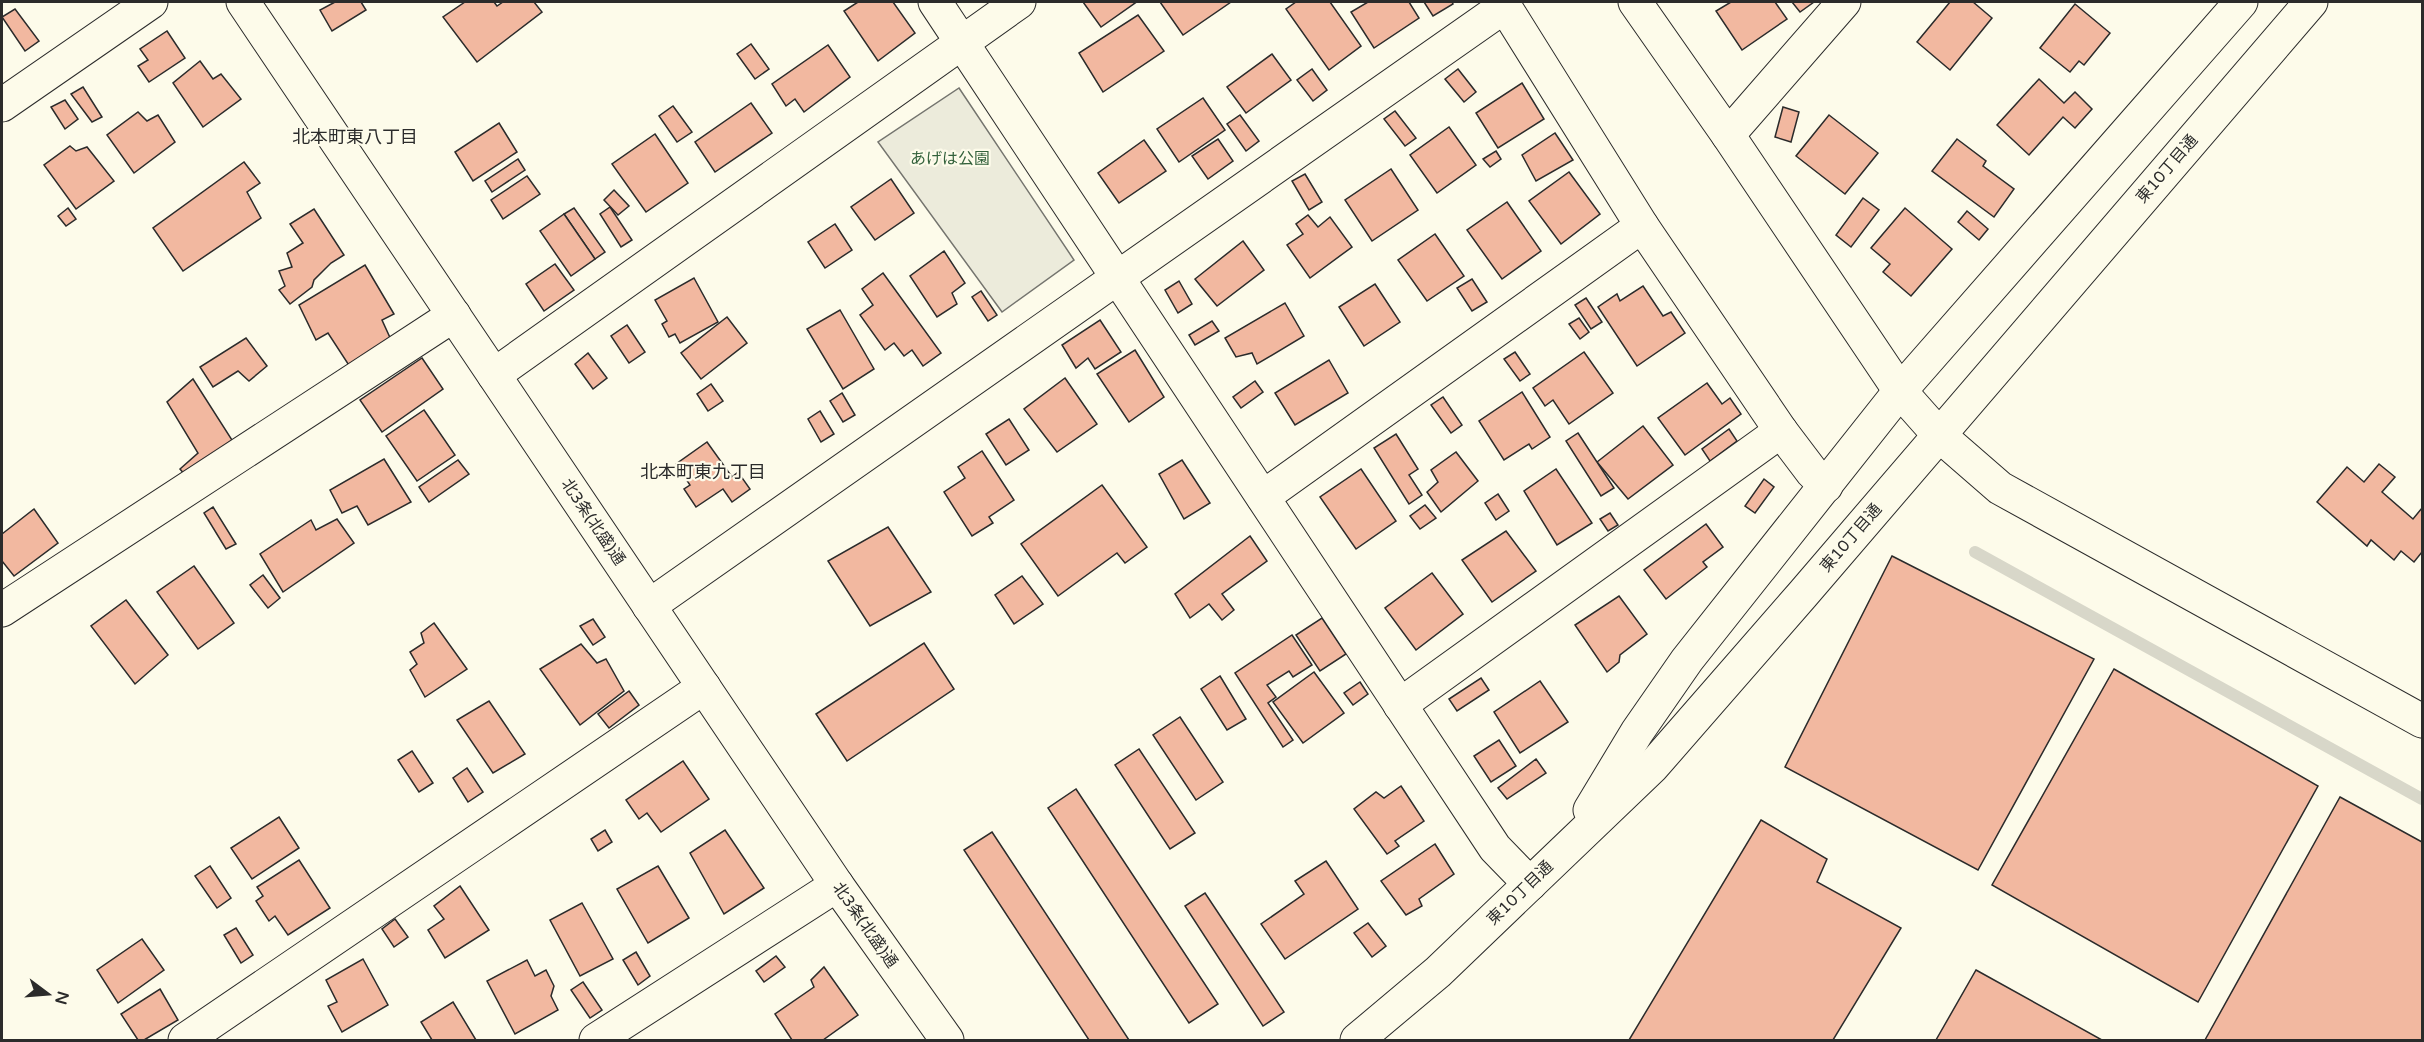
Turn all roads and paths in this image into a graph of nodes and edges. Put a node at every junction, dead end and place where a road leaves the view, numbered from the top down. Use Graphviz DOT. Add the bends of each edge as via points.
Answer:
graph roads {
  1 [pos="151,2"];
  2 [pos="243,2"];
  3 [pos="935,2"];
  4 [pos="1019,2"];
  5 [pos="1635,2"];
  6 [pos="1844,2"];
  7 [pos="2241,2"];
  8 [pos="2311,2"];
  9 [pos="1504,4"];
  10 [pos="962,42"];
  11 [pos="2,105"];
  12 [pos="1728,135"];
  13 [pos="1642,226"];
  14 [pos="1117,277"];
  15 [pos="454,315"];
  16 [pos="494,375"];
  17 [pos="1900,391"];
  18 [pos="1781,431"];
  19 [pos="1939,435"];
  20 [pos="1826,486"];
  21 [pos="1263,497"];
  22 [pos="649,606"];
  23 [pos="2,610"];
  24 [pos="704,687"];
  25 [pos="1401,705"];
  26 [pos="2422,721"];
  27 [pos="1570,845"];
  28 [pos="1530,884"];
  29 [pos="837,885"];
  30 [pos="186,1041"];
  31 [pos="596,1041"];
  32 [pos="947,1041"];
  33 [pos="1357,1041"];
  1 -- 11 [label="street"];
  2 -- 15 [label="street, 北3条(北盛)通"];
  3 -- 10 [label="street"];
  4 -- 10 [label="street"];
  5 -- 12 [label="street"];
  6 -- 12 [label="street"];
  7 -- 17 [label="street"];
  8 -- 19 [label="street, 東10丁目通"];
  9 -- 13 [label="street"];
  9 -- 14 [label="street"];
  10 -- 14 [label="street"];
  10 -- 16 [label="street"];
  12 -- 17 [label="street"];
  13 -- 18 [label="street"];
  13 -- 21 [label="street"];
  14 -- 21 [label="street"];
  14 -- 22 [label="street"];
  15 -- 16 [label="street, 北3条(北盛)通"];
  15 -- 23 [label="street"];
  16 -- 22 [label="street, 北3条(北盛)通"];
  17 -- 19 [label="street"];
  17 -- 20 [label="street"];
  18 -- 20 [label="street"];
  18 -- 25 [label="street"];
  19 -- 26 [label="street" via="2000,488"];
  19 -- 27 [label="street, 東10丁目通" via="1653,766"];
  20 -- 27 [label="street" via="1687,660 1637,732"];
  21 -- 25 [label="street"];
  22 -- 24 [label="street, 北3条(北盛)通"];
  24 -- 29 [label="street, 北3条(北盛)通"];
  24 -- 30 [label="street"];
  25 -- 28 [label="street" via="1495,848"];
  27 -- 28 [label="street, 東10丁目通"];
  28 -- 33 [label="street, 東10丁目通" via="1438,972"];
  29 -- 31 [label="street"];
  29 -- 32 [label="street, 北3条(北盛)通"];
}
